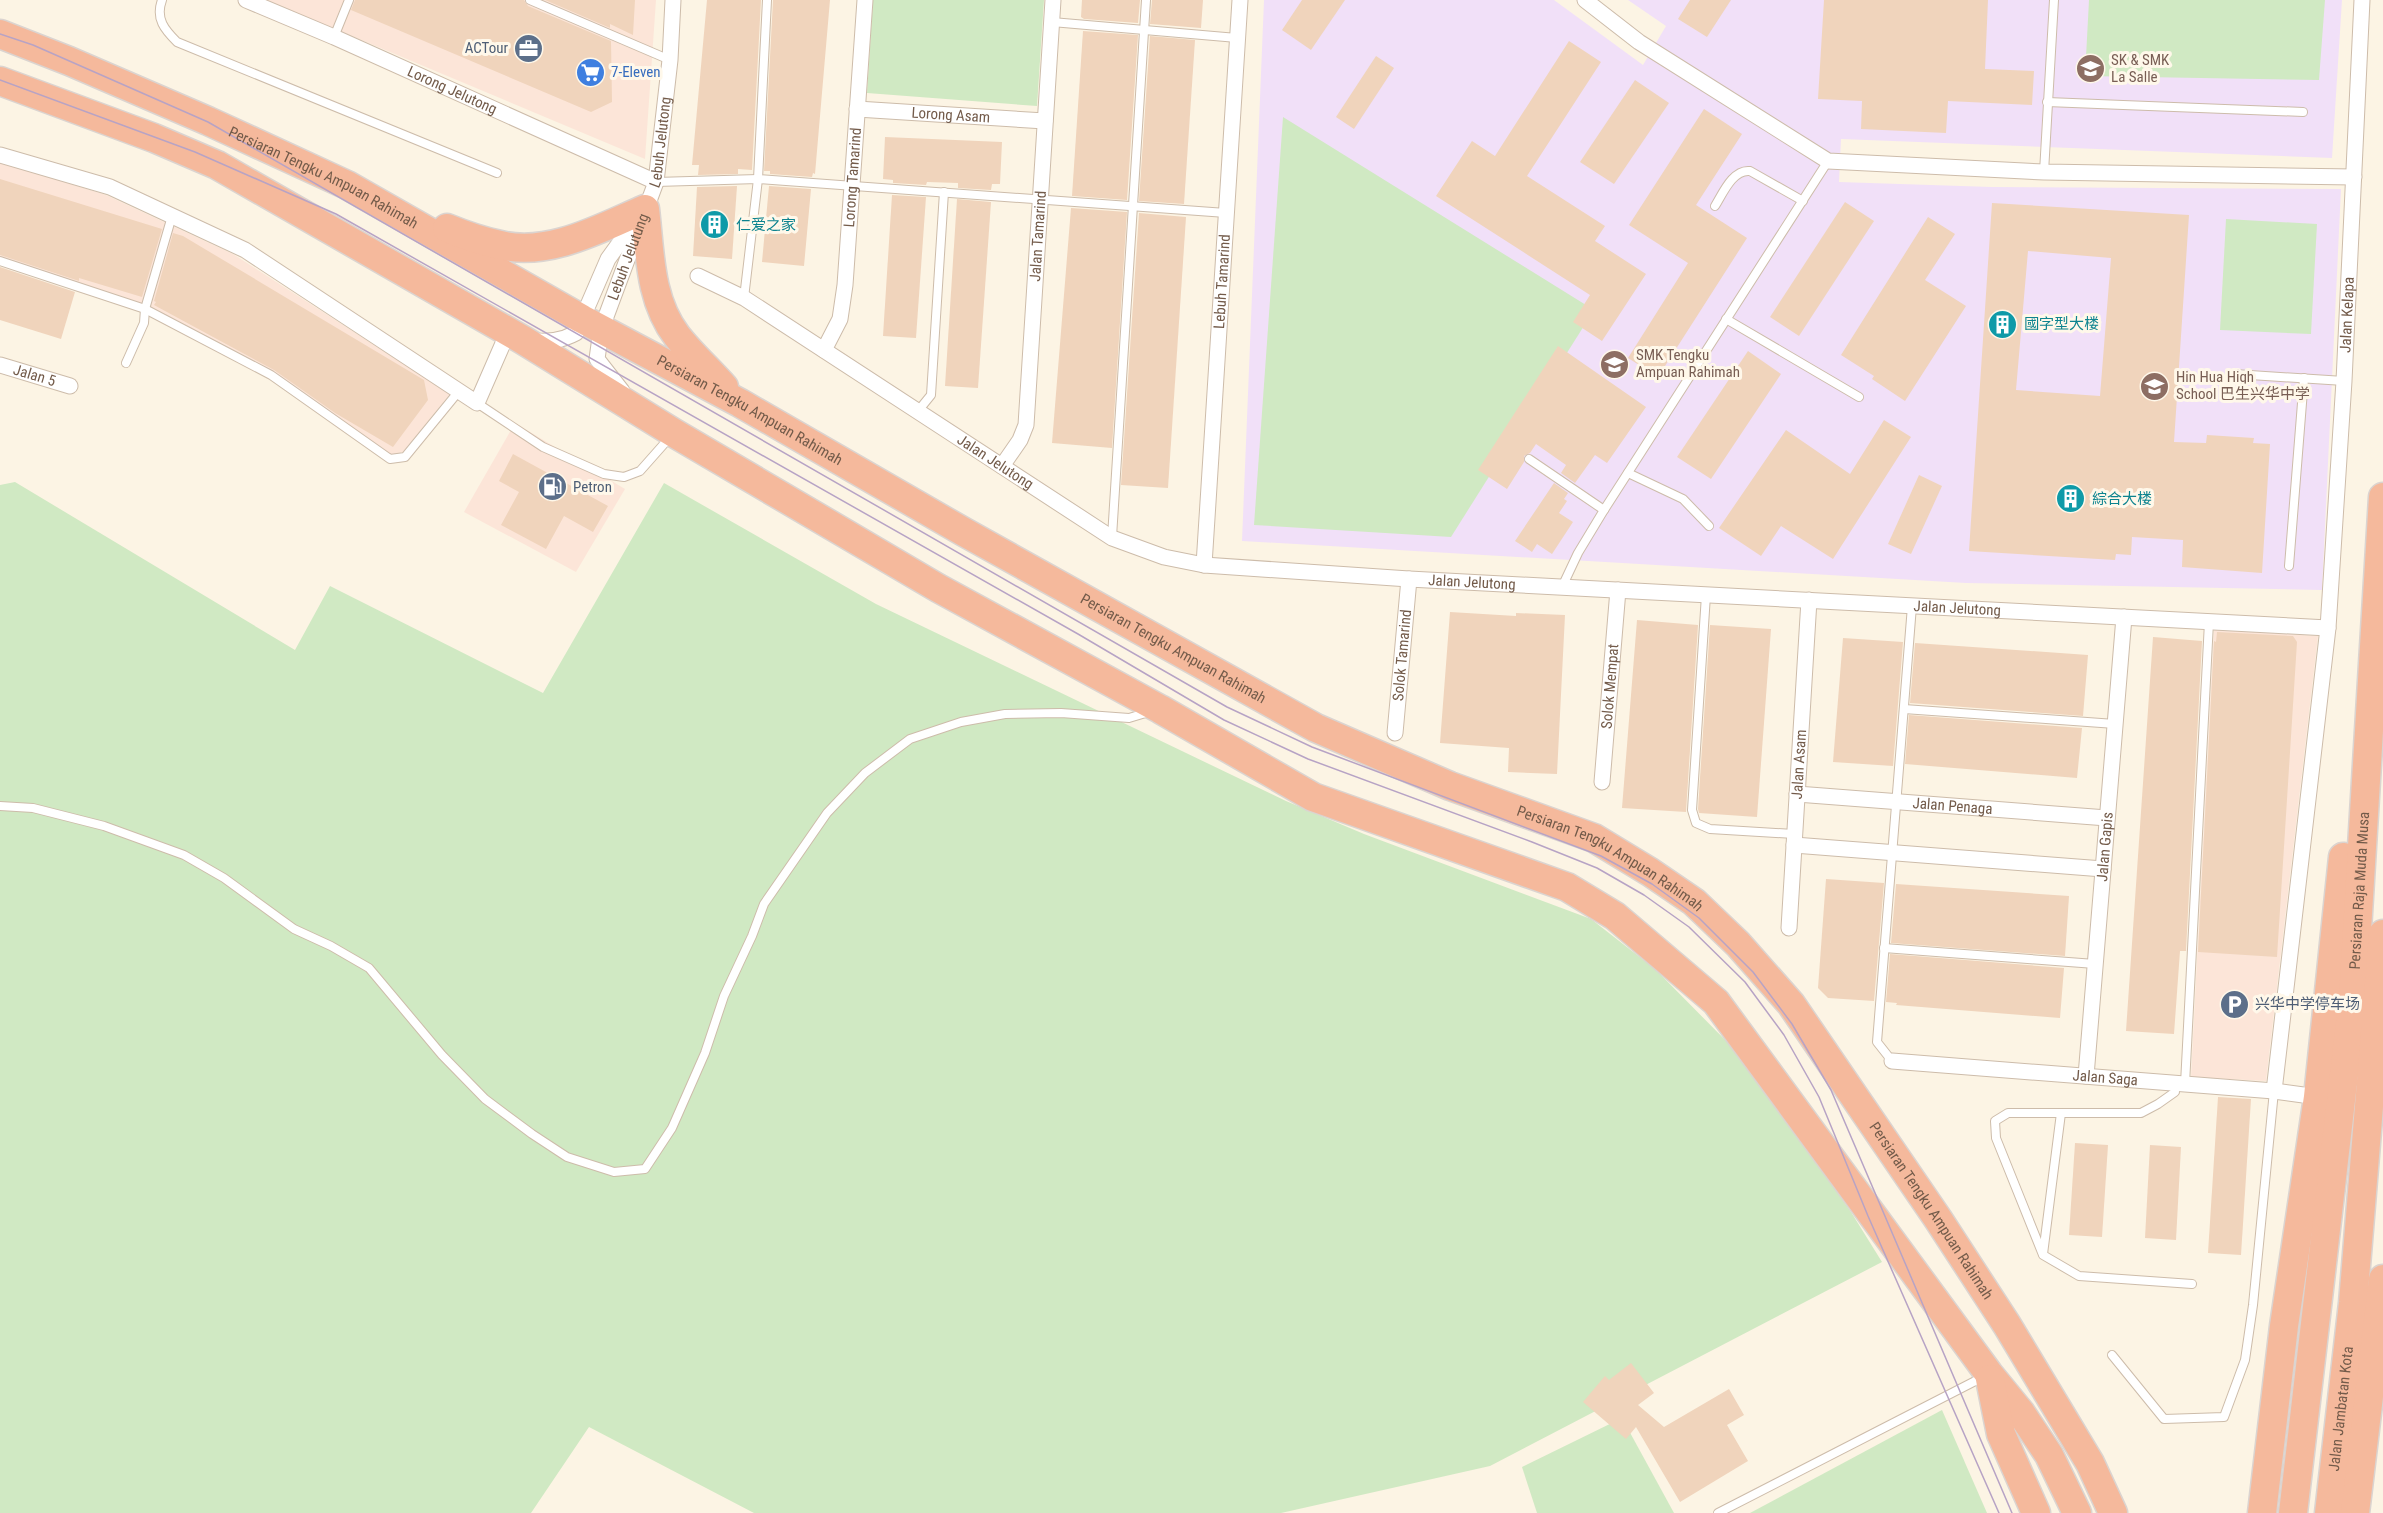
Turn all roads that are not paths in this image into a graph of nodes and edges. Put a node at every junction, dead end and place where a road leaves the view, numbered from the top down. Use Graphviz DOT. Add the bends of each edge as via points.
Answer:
graph roads {
  1 [pos="162,0"];
  2 [pos="246,0"];
  3 [pos="350,0"];
  4 [pos="530,0"];
  5 [pos="673,0"];
  6 [pos="767,0"];
  7 [pos="865,0"];
  8 [pos="1053,0"];
  9 [pos="1146,0"];
  10 [pos="1240,0"];
  11 [pos="1585,0"];
  12 [pos="2054,0"];
  13 [pos="2362,0"];
  14 [pos="1052,22"];
  15 [pos="1144,30"];
  16 [pos="0,34"];
  17 [pos="334,37"];
  18 [pos="1237,38"];
  19 [pos="670,60"];
  20 [pos="0,81"];
  21 [pos="2047,102"];
  22 [pos="857,109"];
  23 [pos="2303,111"];
  24 [pos="1045,121"];
  25 [pos="0,155"];
  26 [pos="1828,161"];
  27 [pos="2044,172"];
  28 [pos="497,173"];
  29 [pos="2354,177"];
  30 [pos="758,179"];
  31 [pos="656,182"];
  32 [pos="347,185"];
  33 [pos="852,185"];
  34 [pos="944,192"];
  35 [pos="1040,200"];
  36 [pos="1803,201"];
  37 [pos="1134,206"];
  38 [pos="1715,206"];
  39 [pos="645,208"];
  40 [pos="1226,213"];
  41 [pos="171,216"];
  42 [pos="0,261"];
  43 [pos="698,276"];
  44 [pos="744,298"];
  45 [pos="145,309"];
  46 [pos="1726,319"];
  47 [pos="591,324"];
  48 [pos="515,336"];
  49 [pos="824,350"];
  50 [pos="126,363"];
  51 [pos="0,365"];
  52 [pos="2235,374"];
  53 [pos="2304,378"];
  54 [pos="2344,381"];
  55 [pos="70,386"];
  56 [pos="459,391"];
  57 [pos="1859,397"];
  58 [pos="477,403"];
  59 [pos="740,404"];
  60 [pos="918,411"];
  61 [pos="640,412"];
  62 [pos="674,433"];
  63 [pos="1529,459"];
  64 [pos="1002,466"];
  65 [pos="1628,472"];
  66 [pos="2383,497"];
  67 [pos="1604,510"];
  68 [pos="1709,526"];
  69 [pos="1112,538"];
  70 [pos="1204,565"];
  71 [pos="2289,567"];
  72 [pos="1409,579"];
  73 [pos="1562,587"];
  74 [pos="1618,590"];
  75 [pos="1706,595"];
  76 [pos="1809,600"];
  77 [pos="1911,606"];
  78 [pos="2124,617"];
  79 [pos="2210,622"];
  80 [pos="2328,628"];
  81 [pos="2372,680"];
  82 [pos="1160,709"];
  83 [pos="1904,709"];
  84 [pos="2115,724"];
  85 [pos="1395,733"];
  86 [pos="1602,782"];
  87 [pos="1797,794"];
  88 [pos="1896,802"];
  89 [pos="0,806"];
  90 [pos="2107,818"];
  91 [pos="1794,840"];
  92 [pos="1892,853"];
  93 [pos="2103,869"];
  94 [pos="1789,928"];
  95 [pos="2383,934"];
  96 [pos="1884,948"];
  97 [pos="2095,964"];
  98 [pos="1892,1061"];
  99 [pos="2086,1076"];
  100 [pos="2180,1084"];
  101 [pos="2274,1091"];
  102 [pos="2318,1097"];
  103 [pos="2061,1113"];
  104 [pos="2043,1255"];
  105 [pos="2383,1279"];
  106 [pos="2192,1284"];
  107 [pos="2353,1303"];
  108 [pos="2284,1326"];
  109 [pos="2112,1355"];
  110 [pos="1989,1374"];
  111 [pos="2090,1464"];
  112 [pos="2076,1511"];
  113 [pos="1718,1513"];
  114 [pos="2036,1513"];
  115 [pos="2113,1513"];
  116 [pos="2125,1513"];
  117 [pos="2251,1513"];
  118 [pos="2262,1513"];
  119 [pos="2294,1513"];
  120 [pos="2329,1513"];
  121 [pos="2355,1513"];
  1 -- 28 [label="lane" via="162,27 177,42"];
  2 -- 17 [label="street, Lorong Jelutong"];
  3 -- 17 [label="lane"];
  4 -- 19 [label="lane"];
  5 -- 19 [label="street, Lebuh Jelutong"];
  6 -- 30 [label="lane"];
  7 -- 22 [label="street, Lorong Tamarind"];
  8 -- 14 [label="street, Jalan Tamarind"];
  9 -- 15 [label="lane"];
  10 -- 18 [label="street, Lebuh Tamarind"];
  11 -- 26 [label="street" via="1639,42"];
  12 -- 21 [label="lane"];
  13 -- 29 [label="street, Jalan Kelapa"];
  14 -- 15 [label="lane"];
  14 -- 24 [label="street, Jalan Tamarind"];
  15 -- 18 [label="lane"];
  15 -- 37 [label="lane"];
  16 -- 32 [label="highway, Persiaran Tengku Ampuan Rahimah" via="166,102"];
  17 -- 31 [label="street, Lorong Jelutong"];
  18 -- 40 [label="street, Lebuh Tamarind"];
  19 -- 31 [label="street, Lebuh Jelutong"];
  20 -- 48 [label="highway" via="217,165"];
  21 -- 23 [label="lane"];
  21 -- 27 [label="lane"];
  22 -- 24 [label="street, Lorong Asam"];
  22 -- 33 [label="street, Lorong Tamarind"];
  24 -- 35 [label="street, Jalan Tamarind"];
  25 -- 41 [label="street" via="110,187"];
  26 -- 27 [label="street"];
  26 -- 36 [label="lane"];
  27 -- 29 [label="street"];
  29 -- 54 [label="street, Jalan Kelapa"];
  30 -- 31 [label="lane"];
  30 -- 33 [label="lane"];
  30 -- 44 [label="lane"];
  31 -- 39 [label="street, Lebuh Jelutong"];
  32 -- 39 [label="highway" via="450,230 501,246 526,248 570,240"];
  32 -- 47 [label="highway, Persiaran Tengku Ampuan Rahimah"];
  33 -- 34 [label="lane"];
  33 -- 49 [label="street, Lorong Tamarind" via="840,319"];
  34 -- 35 [label="lane"];
  34 -- 60 [label="lane" via="931,395"];
  35 -- 37 [label="lane"];
  35 -- 64 [label="street, Jalan Tamarind" via="1026,425"];
  36 -- 38 [label="lane" via="1744,170"];
  36 -- 46 [label="lane"];
  37 -- 40 [label="lane"];
  37 -- 69 [label="lane"];
  39 -- 47 [label="street, Lebuh Jelutung"];
  39 -- 47 [label="street, Lebuh Jelutung" via="608,259"];
  39 -- 59 [label="highway" via="653,284 665,316 677,336"];
  40 -- 70 [label="street, Lebuh Tamarind"];
  41 -- 45 [label="lane"];
  41 -- 56 [label="street" via="245,250"];
  42 -- 45 [label="lane"];
  43 -- 44 [label="street, Jalan Jelutong"];
  44 -- 49 [label="street, Jalan Jelutong"];
  45 -- 50 [label="lane" via="144,323"];
  45 -- 56 [label="lane" via="271,375 390,459 405,457"];
  46 -- 57 [label="lane"];
  46 -- 65 [label="lane"];
  47 -- 48 [label="street, Lebuh Jelutung" via="566,339 546,342"];
  47 -- 59 [label="highway, Persiaran Tengku Ampuan Rahimah"];
  47 -- 61 [label="street, Lebuh Jelutung" via="597,359"];
  48 -- 58 [label="street"];
  48 -- 61 [label="highway"];
  49 -- 60 [label="street, Jalan Jelutong"];
  51 -- 55 [label="street, Jalan 5"];
  52 -- 53 [label="lane"];
  53 -- 54 [label="lane"];
  53 -- 71 [label="lane"];
  54 -- 80 [label="street, Jalan Kelapa"];
  56 -- 58 [label="street"];
  58 -- 62 [label="lane" via="543,447 604,474 624,477 640,471"];
  59 -- 111 [label="highway, Persiaran Tengku Ampuan Rahimah" via="1316,728 1450,786 1594,838 1694,902 1791,1004 2007,1325"];
  60 -- 64 [label="street, Jalan Jelutong"];
  61 -- 62 [label="highway"];
  62 -- 82 [label="highway" via="938,588"];
  63 -- 67 [label="lane"];
  64 -- 69 [label="street, Jalan Jelutong"];
  65 -- 67 [label="lane"];
  65 -- 68 [label="lane" via="1683,499"];
  66 -- 81 [label="highway, Persiaran Raja Muda Musa"];
  67 -- 73 [label="lane"];
  69 -- 70 [label="street, Jalan Jelutong" via="1164,557"];
  70 -- 72 [label="street, Jalan Jelutong"];
  72 -- 73 [label="street, Jalan Jelutong"];
  72 -- 85 [label="street, Solok Tamarind"];
  73 -- 74 [label="street, Jalan Jelutong"];
  74 -- 75 [label="street, Jalan Jelutong"];
  74 -- 86 [label="street, Solok Mempat"];
  75 -- 76 [label="street, Jalan Jelutong"];
  75 -- 91 [label="lane" via="1692,810 1696,823 1710,829"];
  76 -- 77 [label="street, Jalan Jelutong"];
  76 -- 87 [label="street, Jalan Asam"];
  77 -- 78 [label="street, Jalan Jelutong"];
  77 -- 83 [label="lane"];
  78 -- 79 [label="street, Jalan Jelutong"];
  78 -- 84 [label="street, Jalan Gapis"];
  79 -- 80 [label="street, Jalan Jelutong"];
  79 -- 100 [label="lane"];
  80 -- 101 [label="street, Jalan Kelapa"];
  81 -- 102 [label="highway" via="2346,833"];
  81 -- 119 [label="highway, Persiaran Raja Muda Musa" via="2353,997"];
  82 -- 89 [label="lane" via="1129,718 1005,714 961,722 910,739 866,772 827,813 764,904 672,1128 645,1169 614,1172 567,1157 485,1099 442,1055 369,968 294,929 224,878 184,855 104,826 33,808"];
  82 -- 110 [label="highway" via="1313,797 1567,887 1615,916 1716,1002"];
  83 -- 84 [label="lane"];
  83 -- 88 [label="lane"];
  84 -- 90 [label="street, Jalan Gapis"];
  87 -- 88 [label="street, Jalan Penaga"];
  87 -- 91 [label="street, Jalan Asam"];
  88 -- 90 [label="street, Jalan Penaga"];
  88 -- 92 [label="lane"];
  90 -- 93 [label="street, Jalan Gapis"];
  91 -- 92 [label="street"];
  91 -- 94 [label="street, Jalan Asam"];
  92 -- 93 [label="street"];
  92 -- 96 [label="lane"];
  93 -- 97 [label="street, Jalan Gapis"];
  95 -- 107 [label="highway, Persiaran Raja Muda Musa"];
  96 -- 97 [label="lane"];
  96 -- 98 [label="lane" via="1877,1042"];
  97 -- 99 [label="street, Jalan Gapis"];
  98 -- 99 [label="street, Jalan Saga"];
  99 -- 100 [label="street, Jalan Saga"];
  100 -- 101 [label="street, Jalan Saga"];
  100 -- 103 [label="lane" via="2175,1092 2141,1113"];
  101 -- 102 [label="street, Jalan Saga"];
  101 -- 109 [label="lane" via="2245,1360 2224,1417 2164,1419"];
  102 -- 108 [label="highway"];
  103 -- 104 [label="lane"];
  103 -- 104 [label="lane" via="2008,1113 1995,1121 1996,1138"];
  104 -- 106 [label="lane" via="2079,1276"];
  105 -- 121 [label="highway"];
  107 -- 120 [label="highway, Jalan Jambatan Kota"];
  108 -- 117 [label="highway"];
  108 -- 118 [label="highway"];
  110 -- 112 [label="highway" via="2049,1455"];
  110 -- 113 [label="lane"];
  110 -- 114 [label="highway" via="2001,1434"];
  111 -- 115 [label="highway, Persiaran Tengku Ampuan Rahimah"];
  111 -- 116 [label="highway"];
}
